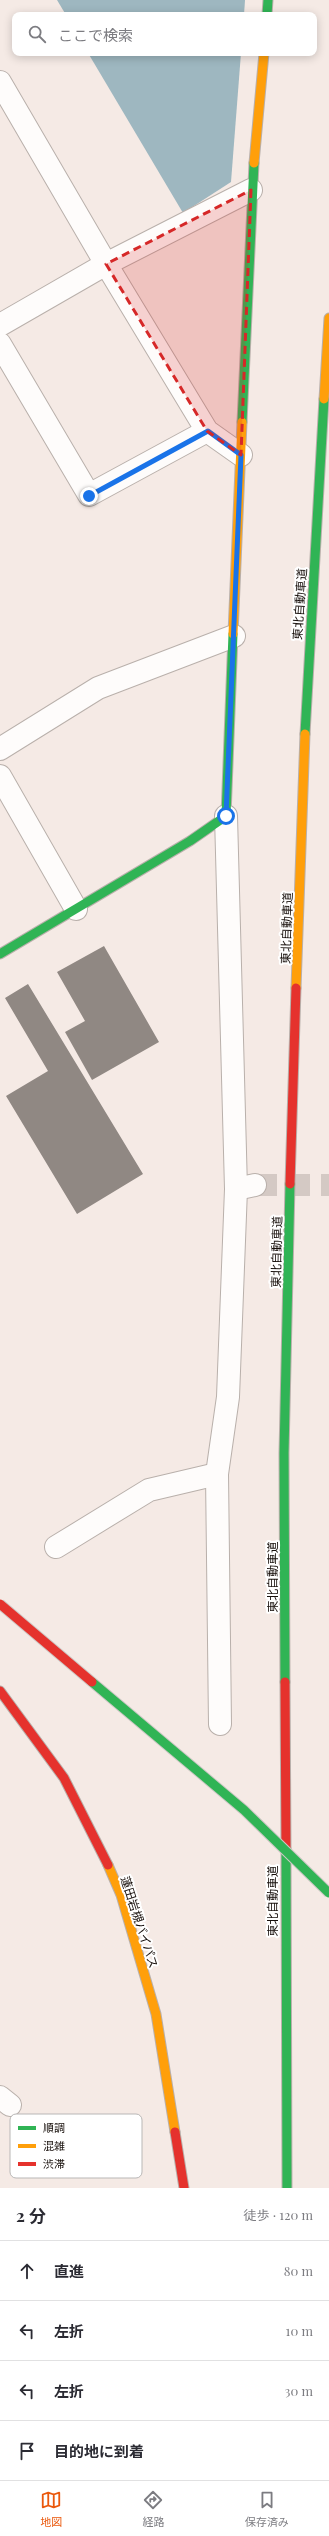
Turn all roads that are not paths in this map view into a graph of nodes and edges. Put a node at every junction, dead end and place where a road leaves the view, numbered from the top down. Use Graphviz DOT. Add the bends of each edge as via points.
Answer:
graph roads {
  1 [pos="268,0"];
  2 [pos="267,12"];
  3 [pos="264,56"];
  4 [pos="0,82"];
  5 [pos="252,190"];
  6 [pos="106,264"];
  7 [pos="329,318"];
  8 [pos="0,325"];
  9 [pos="0,344"];
  10 [pos="208,431"];
  11 [pos="241,455"];
  12 [pos="234,636"];
  13 [pos="0,749"];
  14 [pos="0,776"];
  15 [pos="226,816"];
  16 [pos="76,909"];
  17 [pos="0,954"];
  18 [pos="217,1474"];
  19 [pos="56,1547"];
  20 [pos="0,1604"];
  21 [pos="0,1691"];
  22 [pos="220,1724"];
  23 [pos="329,1894"];
  24 [pos="184,2188"];
  25 [pos="287,2188"];
  1 -- 2 [label="main road"];
  3 -- 5 [label="main road"];
  4 -- 6 [label="street"];
  5 -- 6 [label="street"];
  5 -- 11 [label="main road"];
  6 -- 8 [label="street"];
  6 -- 10 [label="street"];
  7 -- 25 [label="main road, 東北自動車道" via="307,670 290,1143 284,1453"];
  9 -- 10 [label="street" via="89,496"];
  10 -- 11 [label="street"];
  11 -- 12 [label="main road"];
  12 -- 13 [label="street" via="98,688"];
  12 -- 15 [label="main road"];
  14 -- 16 [label="street"];
  15 -- 16 [label="main road" via="190,841"];
  15 -- 18 [label="street" via="246,1187 228,1397"];
  16 -- 17 [label="main road"];
  18 -- 19 [label="street" via="149,1490"];
  18 -- 22 [label="street"];
  20 -- 23 [label="main road, bridge" via="244,1810"];
  21 -- 24 [label="main road, 蓮田岩槻バイパス" via="64,1778 96,1838 121,1895 156,2014"];
}
